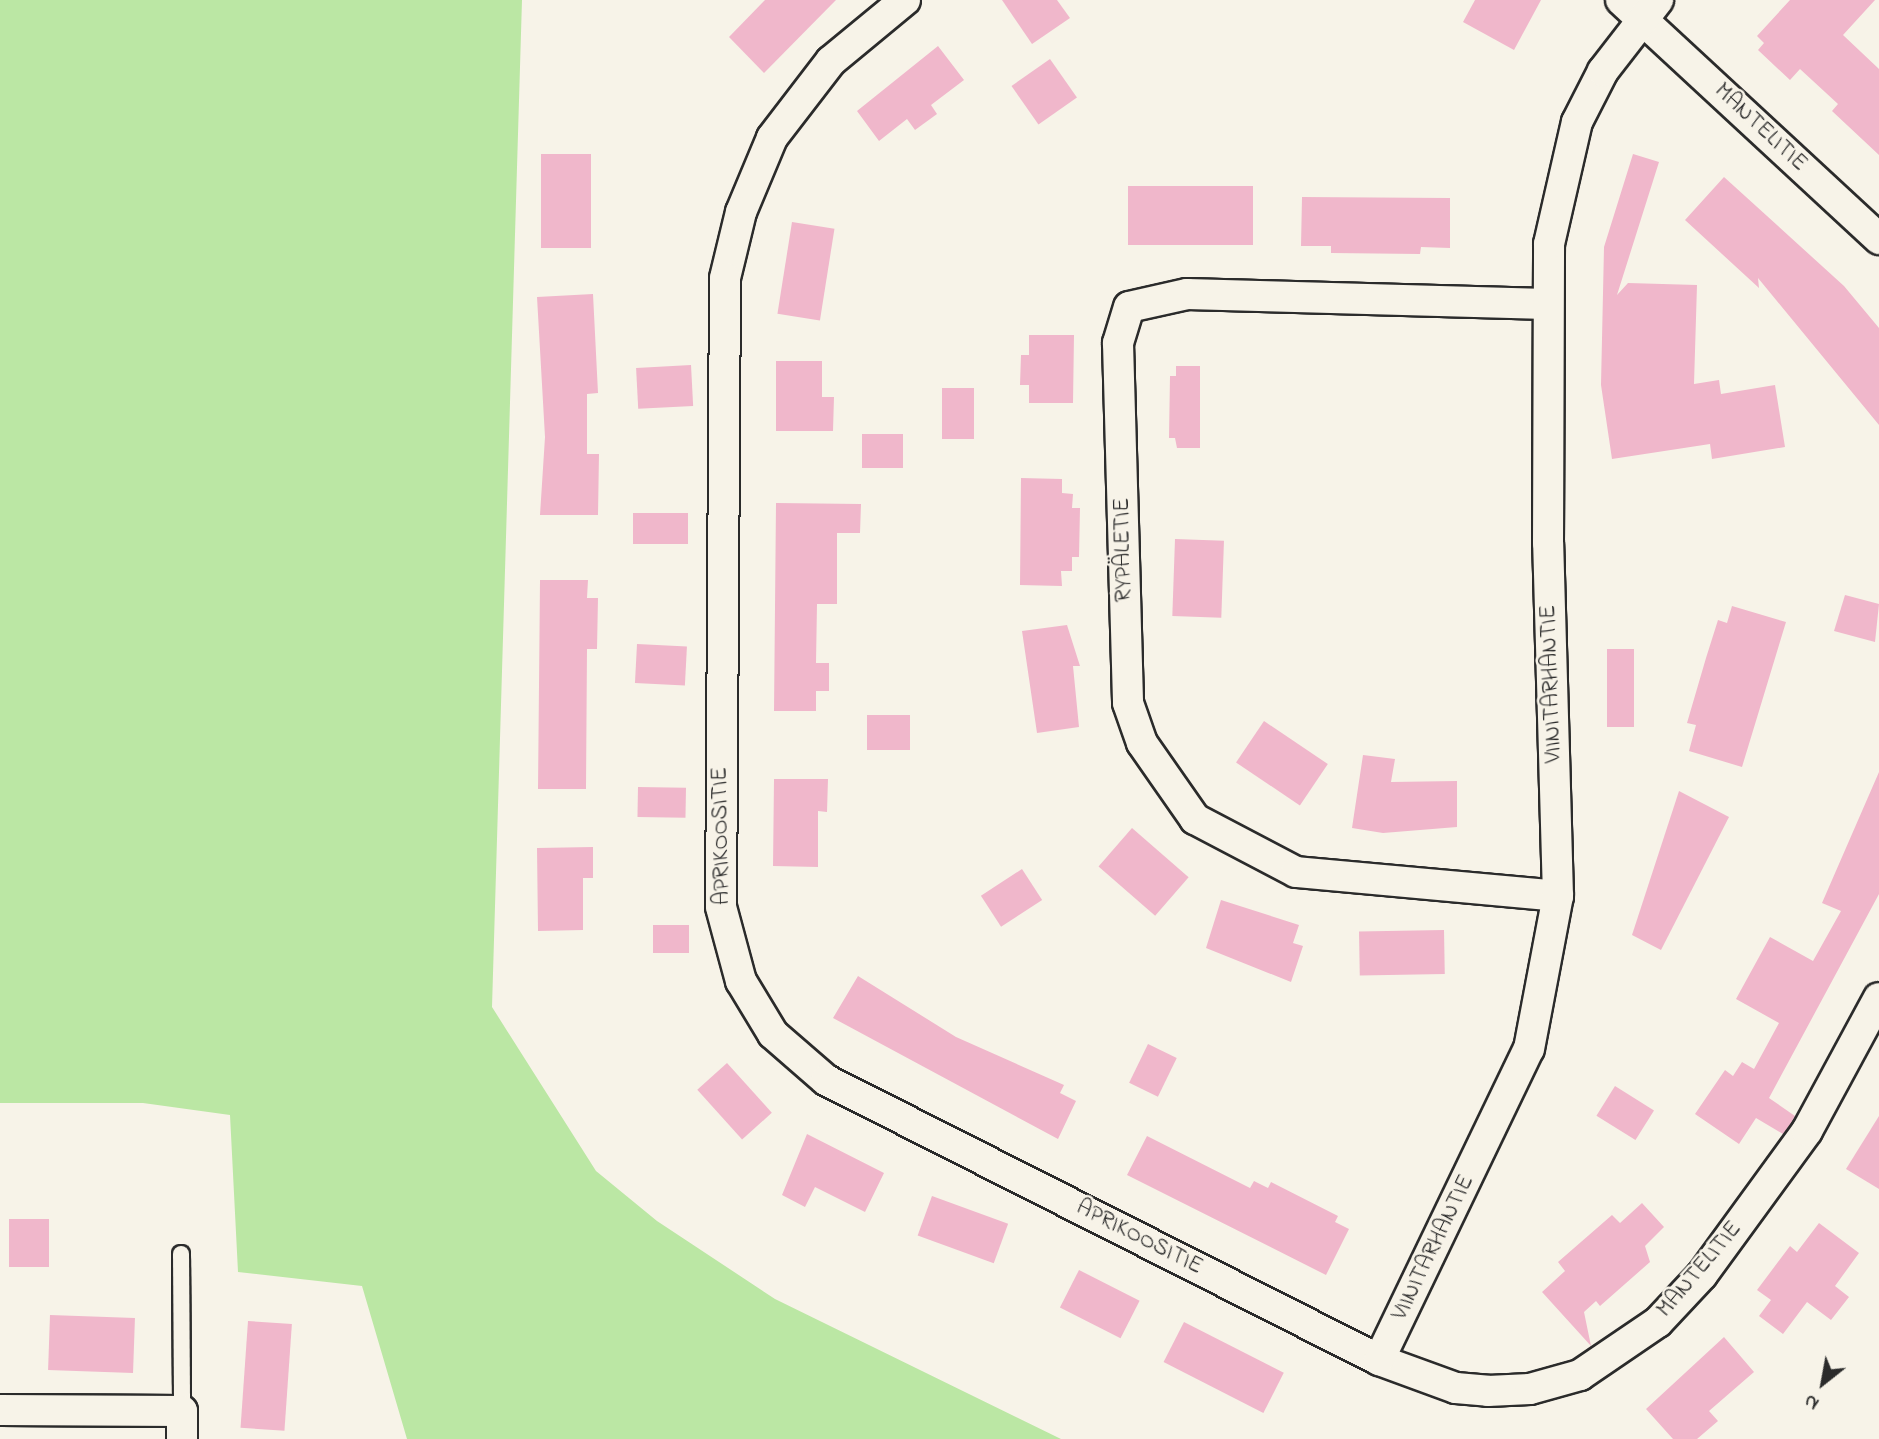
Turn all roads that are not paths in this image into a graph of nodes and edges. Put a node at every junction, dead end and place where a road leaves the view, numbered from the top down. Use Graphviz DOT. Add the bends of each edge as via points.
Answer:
graph roads {
  1 [pos="905,0"];
  2 [pos="1640,6"];
  3 [pos="1879,239"];
  4 [pos="1547,304"];
  5 [pos="1558,896"];
  6 [pos="1879,998"];
  7 [pos="181,1254"];
  8 [pos="1379,1360"];
  9 [pos="0,1410"];
  10 [pos="182,1425"];
  1 -- 8 [label="street, APRIKOOSITIE" via="831,61 772,138 741,212 725,278 721,906 739,976 773,1034 827,1080"];
  2 -- 3 [label="street, MANTELITIE"];
  2 -- 4 [label="street, VIINITARHANTIE" via="1577,122 1549,244"];
  4 -- 5 [label="street, VIINITARHANTIE"];
  4 -- 5 [label="street, RYPÄLETIE" via="1187,294 1129,307 1118,343 1128,703 1142,743 1195,819 1296,872"];
  5 -- 8 [label="street, VIINITARHANTIE" via="1529,1049"];
  6 -- 8 [label="street, MANTELITIE" via="1807,1131 1702,1275 1618,1354 1580,1375 1530,1389 1488,1391 1455,1388"];
  7 -- 10 [label="lane"];
  9 -- 10 [label="street"];
}
